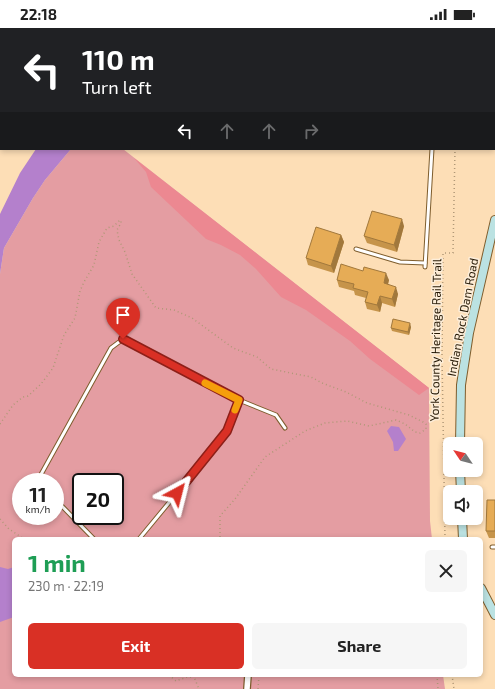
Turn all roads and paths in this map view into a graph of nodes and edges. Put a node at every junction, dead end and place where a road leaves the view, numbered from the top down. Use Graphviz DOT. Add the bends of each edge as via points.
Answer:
graph roads {
  1 [pos="432,150"];
  2 [pos="455,150"];
  3 [pos="495,220"];
  4 [pos="356,249"];
  5 [pos="425,263"];
  6 [pos="425,267"];
  7 [pos="239,400"];
  8 [pos="0,424"];
  9 [pos="285,428"];
  10 [pos="460,437"];
  11 [pos="42,473"];
  12 [pos="64,508"];
  13 [pos="0,519"];
  14 [pos="462,525"];
  15 [pos="21,537"];
  16 [pos="92,537"];
  17 [pos="141,537"];
  18 [pos="220,537"];
  19 [pos="445,537"];
  20 [pos="463,537"];
  21 [pos="483,592"];
  22 [pos="495,615"];
  23 [pos="171,677"];
  24 [pos="187,677"];
  25 [pos="194,677"];
  26 [pos="248,677"];
  27 [pos="259,677"];
  28 [pos="437,677"];
  29 [pos="452,677"];
  30 [pos="199,689"];
  31 [pos="247,689"];
  32 [pos="258,689"];
  33 [pos="438,689"];
  34 [pos="454,689"];
  1 -- 5 [label="lane"];
  2 -- 19 [label="path, York County Heritage Rail Trail" via="453,253 443,253"];
  3 -- 10 [label="street, Indian Rock Dam Road" via="469,334 461,385"];
  4 -- 5 [label="lane" via="400,262"];
  5 -- 6 [label="lane"];
  7 -- 9 [label="lane" via="276,415"];
  7 -- 11 [label="lane" via="123,339 111,348"];
  7 -- 17 [label="lane" via="227,431"];
  8 -- 18 [label="path" via="13,405 41,384 52,368 64,335 75,318 80,291 94,265 99,242 107,228 120,220 117,230 119,240 132,274 156,308 174,310 192,318 233,348 257,357 271,369 311,377 367,403 410,415 426,424 426,429 420,433 396,420 369,426 347,421 325,423 305,431 266,457 220,516"];
  12 -- 16 [label="lane"];
  13 -- 15 [label="path"];
  14 -- 20 [label="street"];
  21 -- 22 [label="street"];
  23 -- 24 [label="path" via="176,681"];
  25 -- 30 [label="path"];
  26 -- 31 [label="street"];
  27 -- 32 [label="path"];
  28 -- 33 [label="path"];
  29 -- 34 [label="path"];
}
